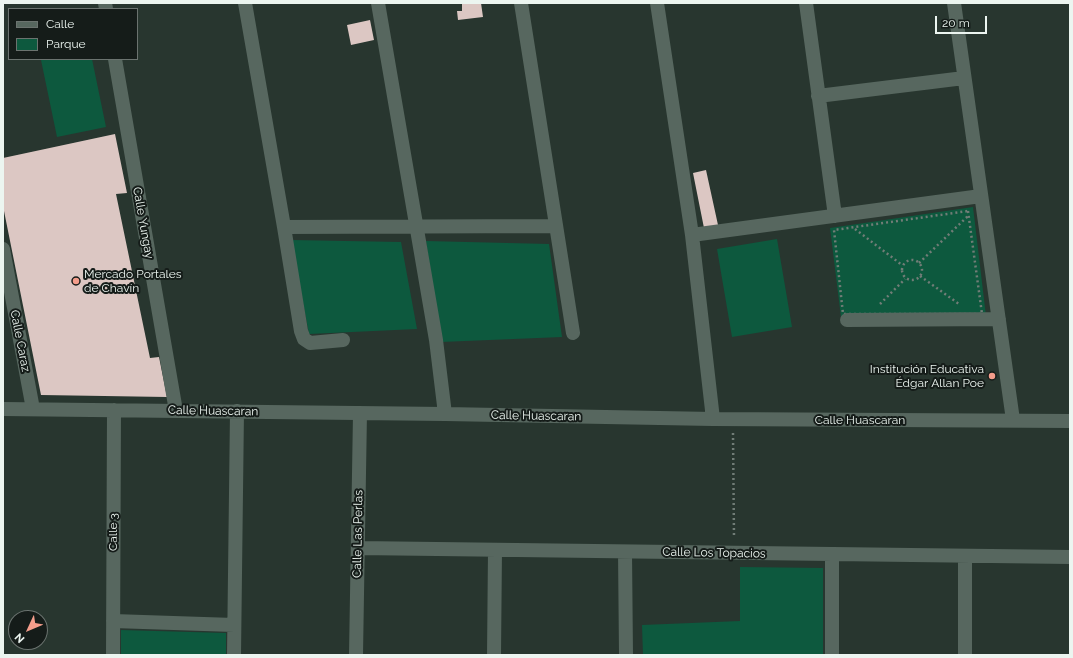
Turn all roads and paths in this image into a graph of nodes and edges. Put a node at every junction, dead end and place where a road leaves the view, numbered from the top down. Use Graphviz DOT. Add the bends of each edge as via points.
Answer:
graph roads {
  1 [pos="245,3"];
  2 [pos="378,3"];
  3 [pos="521,3"];
  4 [pos="657,3"];
  5 [pos="806,3"];
  6 [pos="954,3"];
  7 [pos="115,60"];
  8 [pos="964,78"];
  9 [pos="818,96"];
  10 [pos="981,196"];
  11 [pos="834,216"];
  12 [pos="968,216"];
  13 [pos="555,226"];
  14 [pos="284,227"];
  15 [pos="416,227"];
  16 [pos="853,227"];
  17 [pos="692,235"];
  18 [pos="3,249"];
  19 [pos="919,263"];
  20 [pos="902,265"];
  21 [pos="920,276"];
  22 [pos="905,279"];
  23 [pos="961,306"];
  24 [pos="967,310"];
  25 [pos="870,314"];
  26 [pos="972,314"];
  27 [pos="999,319"];
  28 [pos="847,320"];
  29 [pos="573,334"];
  30 [pos="343,340"];
  31 [pos="3,409"];
  32 [pos="33,409"];
  33 [pos="114,410"];
  34 [pos="176,411"];
  35 [pos="236,411"];
  36 [pos="360,413"];
  37 [pos="445,414"];
  38 [pos="713,419"];
  39 [pos="733,419"];
  40 [pos="1013,420"];
  41 [pos="1070,421"];
  42 [pos="358,548"];
  43 [pos="496,550"];
  44 [pos="626,552"];
  45 [pos="734,553"];
  46 [pos="832,554"];
  47 [pos="965,556"];
  48 [pos="1070,557"];
  49 [pos="113,621"];
  50 [pos="234,625"];
  51 [pos="112,655"];
  52 [pos="234,655"];
  53 [pos="356,655"];
  54 [pos="494,655"];
  55 [pos="626,655"];
  56 [pos="832,655"];
  57 [pos="966,655"];
  1 -- 14 [label="street"];
  2 -- 15 [label="street"];
  3 -- 13 [label="street"];
  4 -- 17 [label="street"];
  5 -- 9 [label="street"];
  6 -- 8 [label="street"];
  7 -- 34 [label="street, Calle Yungay"];
  8 -- 9 [label="street"];
  8 -- 10 [label="street"];
  9 -- 11 [label="street"];
  10 -- 11 [label="street"];
  10 -- 27 [label="street"];
  11 -- 17 [label="street"];
  12 -- 16 [label="path" via="968,211"];
  12 -- 19 [label="path"];
  12 -- 26 [label="path" via="982,314"];
  13 -- 15 [label="street"];
  13 -- 29 [label="street"];
  14 -- 15 [label="street"];
  14 -- 30 [label="street" via="304,339 310,343"];
  15 -- 37 [label="street" via="436,340"];
  16 -- 20 [label="path"];
  16 -- 25 [label="path" via="834,230 843,314"];
  17 -- 38 [label="street"];
  18 -- 32 [label="street, Calle Caraz"];
  19 -- 20 [label="path" via="910,260"];
  19 -- 21 [label="path" via="922,267"];
  20 -- 22 [label="path" via="902,275"];
  21 -- 22 [label="path" via="913,280"];
  21 -- 23 [label="path"];
  22 -- 25 [label="path"];
  24 -- 26 [label="path"];
  25 -- 26 [label="path"];
  27 -- 28 [label="street"];
  27 -- 40 [label="street"];
  31 -- 32 [label="street, Calle Huascaran"];
  32 -- 33 [label="street, Calle Huascaran"];
  33 -- 34 [label="street, Calle Huascaran"];
  33 -- 49 [label="street, Calle 3"];
  34 -- 35 [label="street, Calle Huascaran"];
  35 -- 36 [label="street, Calle Huascaran"];
  35 -- 50 [label="street"];
  36 -- 37 [label="street, Calle Huascaran"];
  36 -- 42 [label="street, Calle Las Perlas"];
  37 -- 38 [label="street, Calle Huascaran"];
  38 -- 39 [label="street, Calle Huascaran"];
  39 -- 40 [label="street, Calle Huascaran"];
  39 -- 45 [label="path"];
  40 -- 41 [label="street, Calle Huascaran"];
  42 -- 43 [label="street, Calle Los Topacios"];
  42 -- 53 [label="street, Calle Las Perlas"];
  43 -- 44 [label="street, Calle Los Topacios"];
  43 -- 54 [label="street"];
  44 -- 45 [label="street, Calle Los Topacios"];
  44 -- 55 [label="street"];
  45 -- 46 [label="street, Calle Los Topacios"];
  46 -- 47 [label="street, Calle Los Topacios"];
  46 -- 56 [label="street"];
  47 -- 48 [label="street, Calle Los Topacios"];
  47 -- 57 [label="street"];
  49 -- 50 [label="street"];
  49 -- 51 [label="street, Calle 3"];
  50 -- 52 [label="street"];
}
